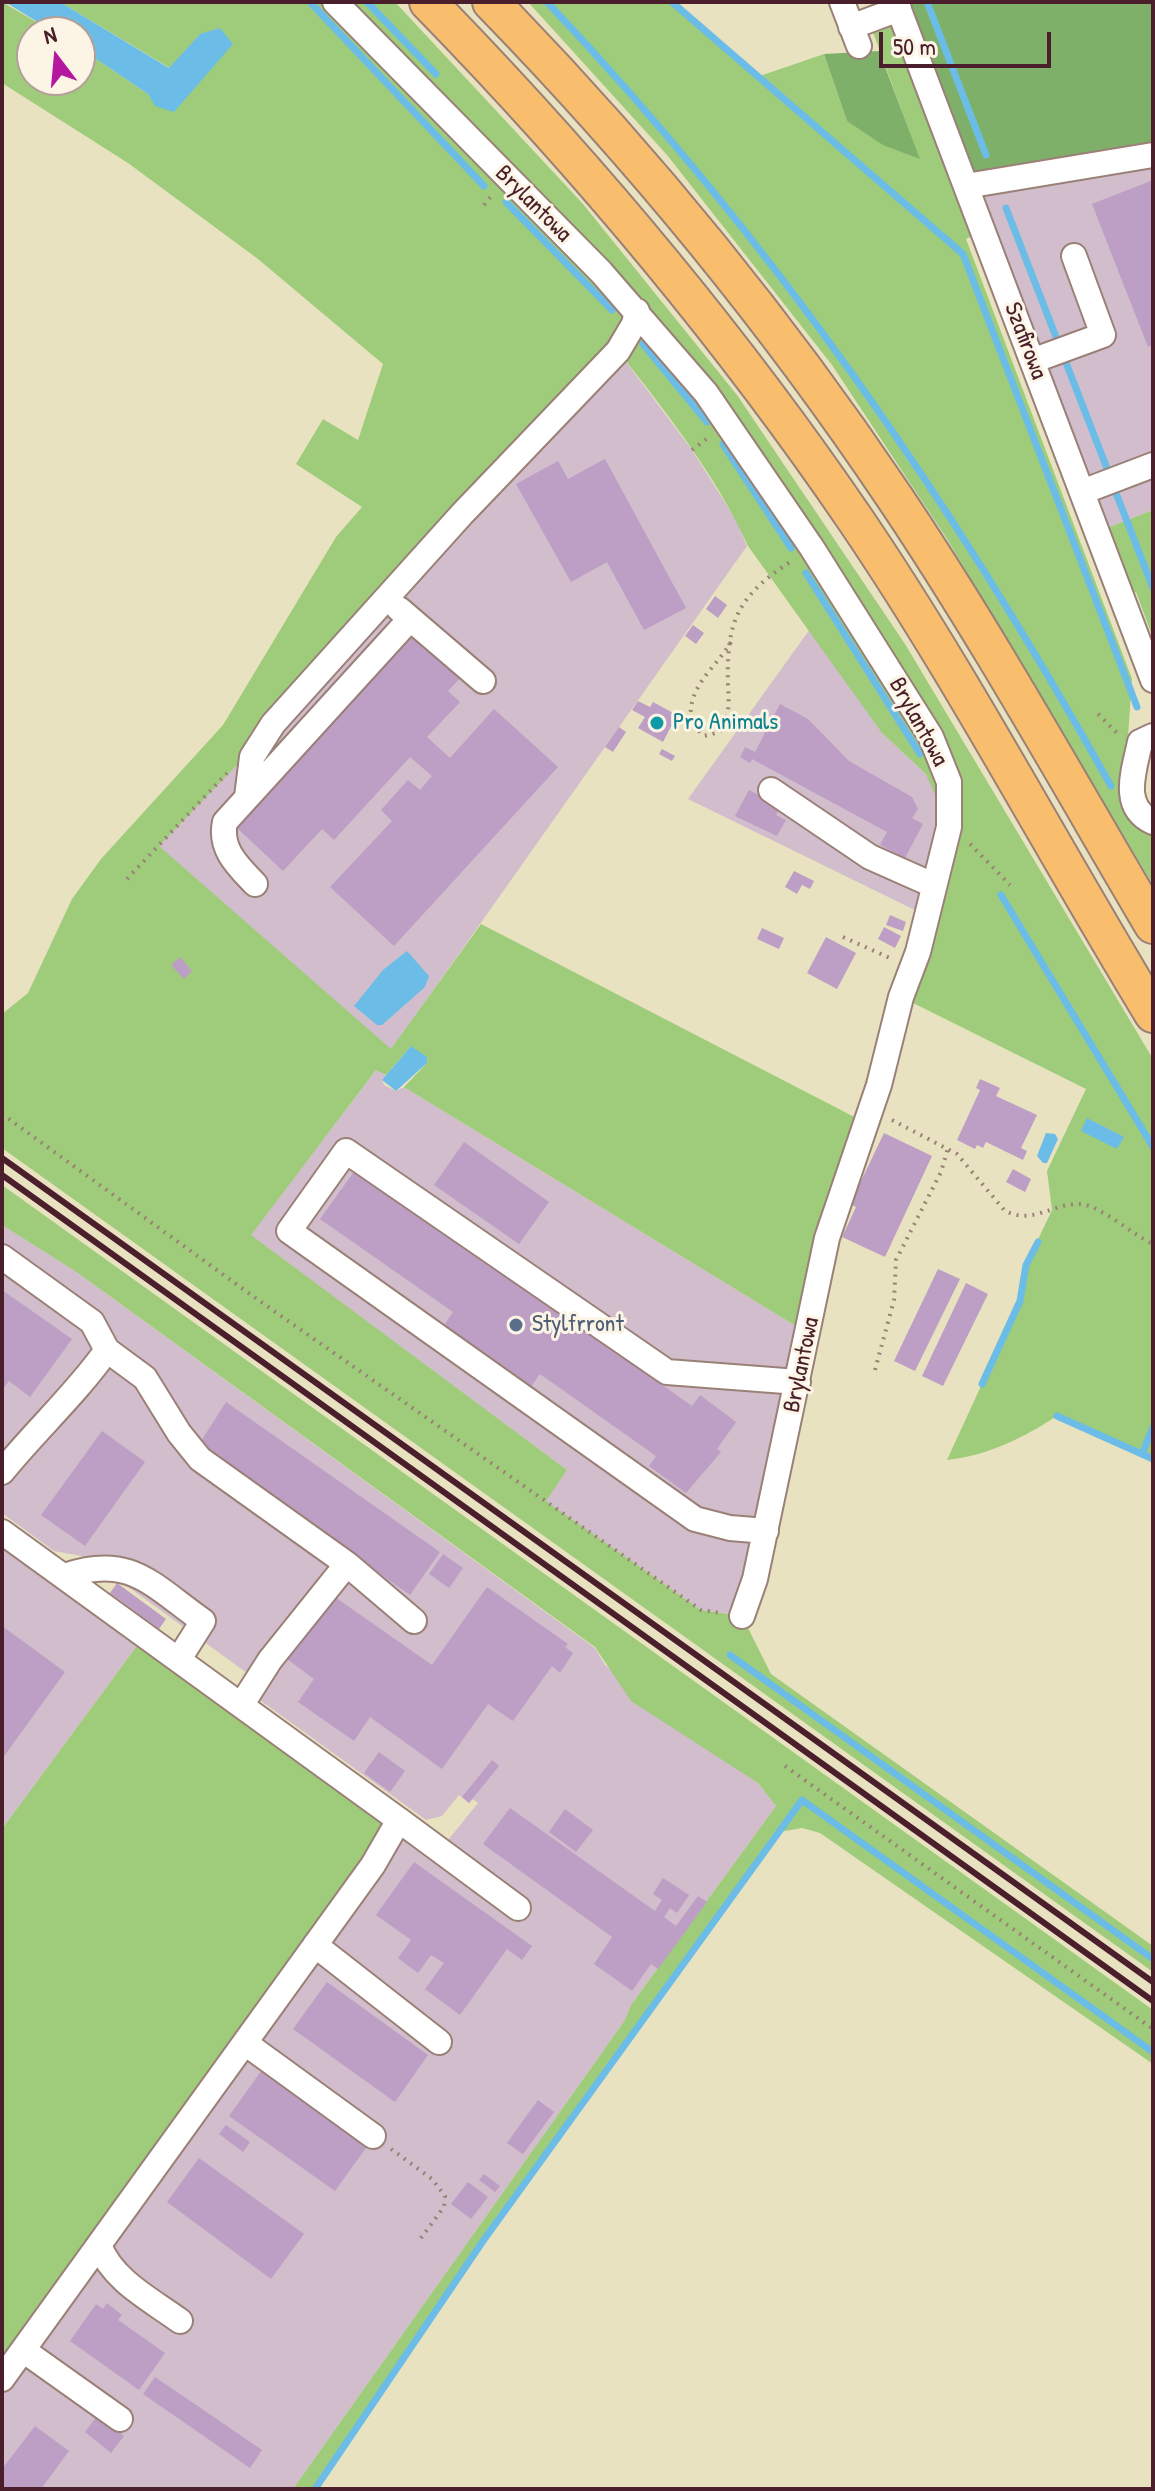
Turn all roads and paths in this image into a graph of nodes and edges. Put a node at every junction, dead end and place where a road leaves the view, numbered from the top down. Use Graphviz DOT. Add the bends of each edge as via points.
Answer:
graph roads {
  1 [pos="335,2"];
  2 [pos="428,2"];
  3 [pos="491,2"];
  4 [pos="842,2"];
  5 [pos="898,5"];
  6 [pos="1153,155"];
  7 [pos="966,186"];
  8 [pos="1074,256"];
  9 [pos="637,311"];
  10 [pos="1032,361"];
  11 [pos="1153,465"];
  12 [pos="1082,492"];
  13 [pos="812,548"];
  14 [pos="385,597"];
  15 [pos="410,619"];
  16 [pos="731,642"];
  17 [pos="1153,680"];
  18 [pos="483,681"];
  19 [pos="1098,714"];
  20 [pos="1146,739"];
  21 [pos="260,741"];
  22 [pos="771,790"];
  23 [pos="247,797"];
  24 [pos="1153,822"];
  25 [pos="949,827"];
  26 [pos="127,879"];
  27 [pos="255,884"];
  28 [pos="933,885"];
  29 [pos="1010,885"];
  30 [pos="1153,925"];
  31 [pos="843,937"];
  32 [pos="913,966"];
  33 [pos="1153,1014"];
  34 [pos="871,1110"];
  35 [pos="2,1114"];
  36 [pos="948,1148"];
  37 [pos="1153,1244"];
  38 [pos="2,1257"];
  39 [pos="107,1350"];
  40 [pos="875,1370"];
  41 [pos="798,1382"];
  42 [pos="2,1472"];
  43 [pos="766,1531"];
  44 [pos="2,1532"];
  45 [pos="347,1564"];
  46 [pos="64,1576"];
  47 [pos="742,1616"];
  48 [pos="414,1621"];
  49 [pos="179,1659"];
  50 [pos="242,1704"];
  51 [pos="785,1766"];
  52 [pos="399,1820"];
  53 [pos="518,1908"];
  54 [pos="315,1945"];
  55 [pos="1153,2029"];
  56 [pos="439,2042"];
  57 [pos="245,2043"];
  58 [pos="373,2136"];
  59 [pos="418,2242"];
  60 [pos="99,2245"];
  61 [pos="180,2321"];
  62 [pos="23,2350"];
  63 [pos="2,2379"];
  64 [pos="120,2419"];
  1 -- 9 [label="street, Brylantowa"];
  2 -- 33 [label="highway" via="637,229 749,369 865,535"];
  3 -- 30 [label="highway" via="671,200 786,344 893,495 997,659"];
  4 -- 5 [label="street" via="855,37"];
  5 -- 7 [label="street, Szafirowa"];
  6 -- 7 [label="street"];
  7 -- 10 [label="street, Szafirowa"];
  8 -- 10 [label="street" via="1103,335"];
  9 -- 13 [label="street, Brylantowa" via="728,423"];
  9 -- 14 [label="street" via="618,351"];
  10 -- 12 [label="street, Szafirowa"];
  11 -- 12 [label="street"];
  12 -- 17 [label="street, Szafirowa"];
  13 -- 16 [label="path" via="751,591 736,617"];
  13 -- 25 [label="street, Brylantowa" via="938,751 951,793"];
  14 -- 15 [label="street"];
  14 -- 21 [label="street"];
  15 -- 18 [label="street"];
  15 -- 23 [label="street"];
  16 -- 16 [label="path" via="728,715 720,732 704,736 692,724 693,697"];
  19 -- 20 [label="path" via="1114,733"];
  20 -- 24 [label="street" via="1131,793 1134,806"];
  21 -- 23 [label="street" via="248,769"];
  21 -- 26 [label="path"];
  22 -- 28 [label="street" via="870,857"];
  23 -- 27 [label="street" via="225,822 223,835 237,865"];
  25 -- 28 [label="street, Brylantowa"];
  25 -- 29 [label="path"];
  28 -- 32 [label="street, Brylantowa"];
  31 -- 32 [label="path"];
  32 -- 34 [label="street, Brylantowa"];
  34 -- 36 [label="path"];
  34 -- 41 [label="street, Brylantowa" via="833,1213"];
  35 -- 47 [label="path" via="701,1610"];
  36 -- 37 [label="path" via="1014,1215 1088,1206"];
  36 -- 40 [label="path" via="896,1260 894,1300"];
  38 -- 39 [label="street" via="92,1322"];
  39 -- 42 [label="street"];
  39 -- 45 [label="street" via="145,1378 200,1459"];
  41 -- 43 [label="street, Brylantowa"];
  41 -- 43 [label="street" via="667,1372 346,1151 289,1231 695,1519"];
  43 -- 47 [label="street, Brylantowa"];
  44 -- 46 [label="street"];
  45 -- 48 [label="street"];
  45 -- 50 [label="street"];
  46 -- 49 [label="street"];
  46 -- 49 [label="street" via="99,1567 126,1569 203,1621"];
  49 -- 50 [label="street"];
  50 -- 52 [label="street"];
  51 -- 55 [label="path"];
  52 -- 53 [label="street"];
  52 -- 54 [label="street"];
  54 -- 56 [label="street"];
  54 -- 57 [label="street"];
  57 -- 58 [label="street"];
  57 -- 60 [label="street"];
  58 -- 59 [label="path" via="443,2191 444,2207"];
  60 -- 61 [label="street" via="120,2277"];
  60 -- 62 [label="street"];
  62 -- 63 [label="street"];
  62 -- 64 [label="street"];
}
